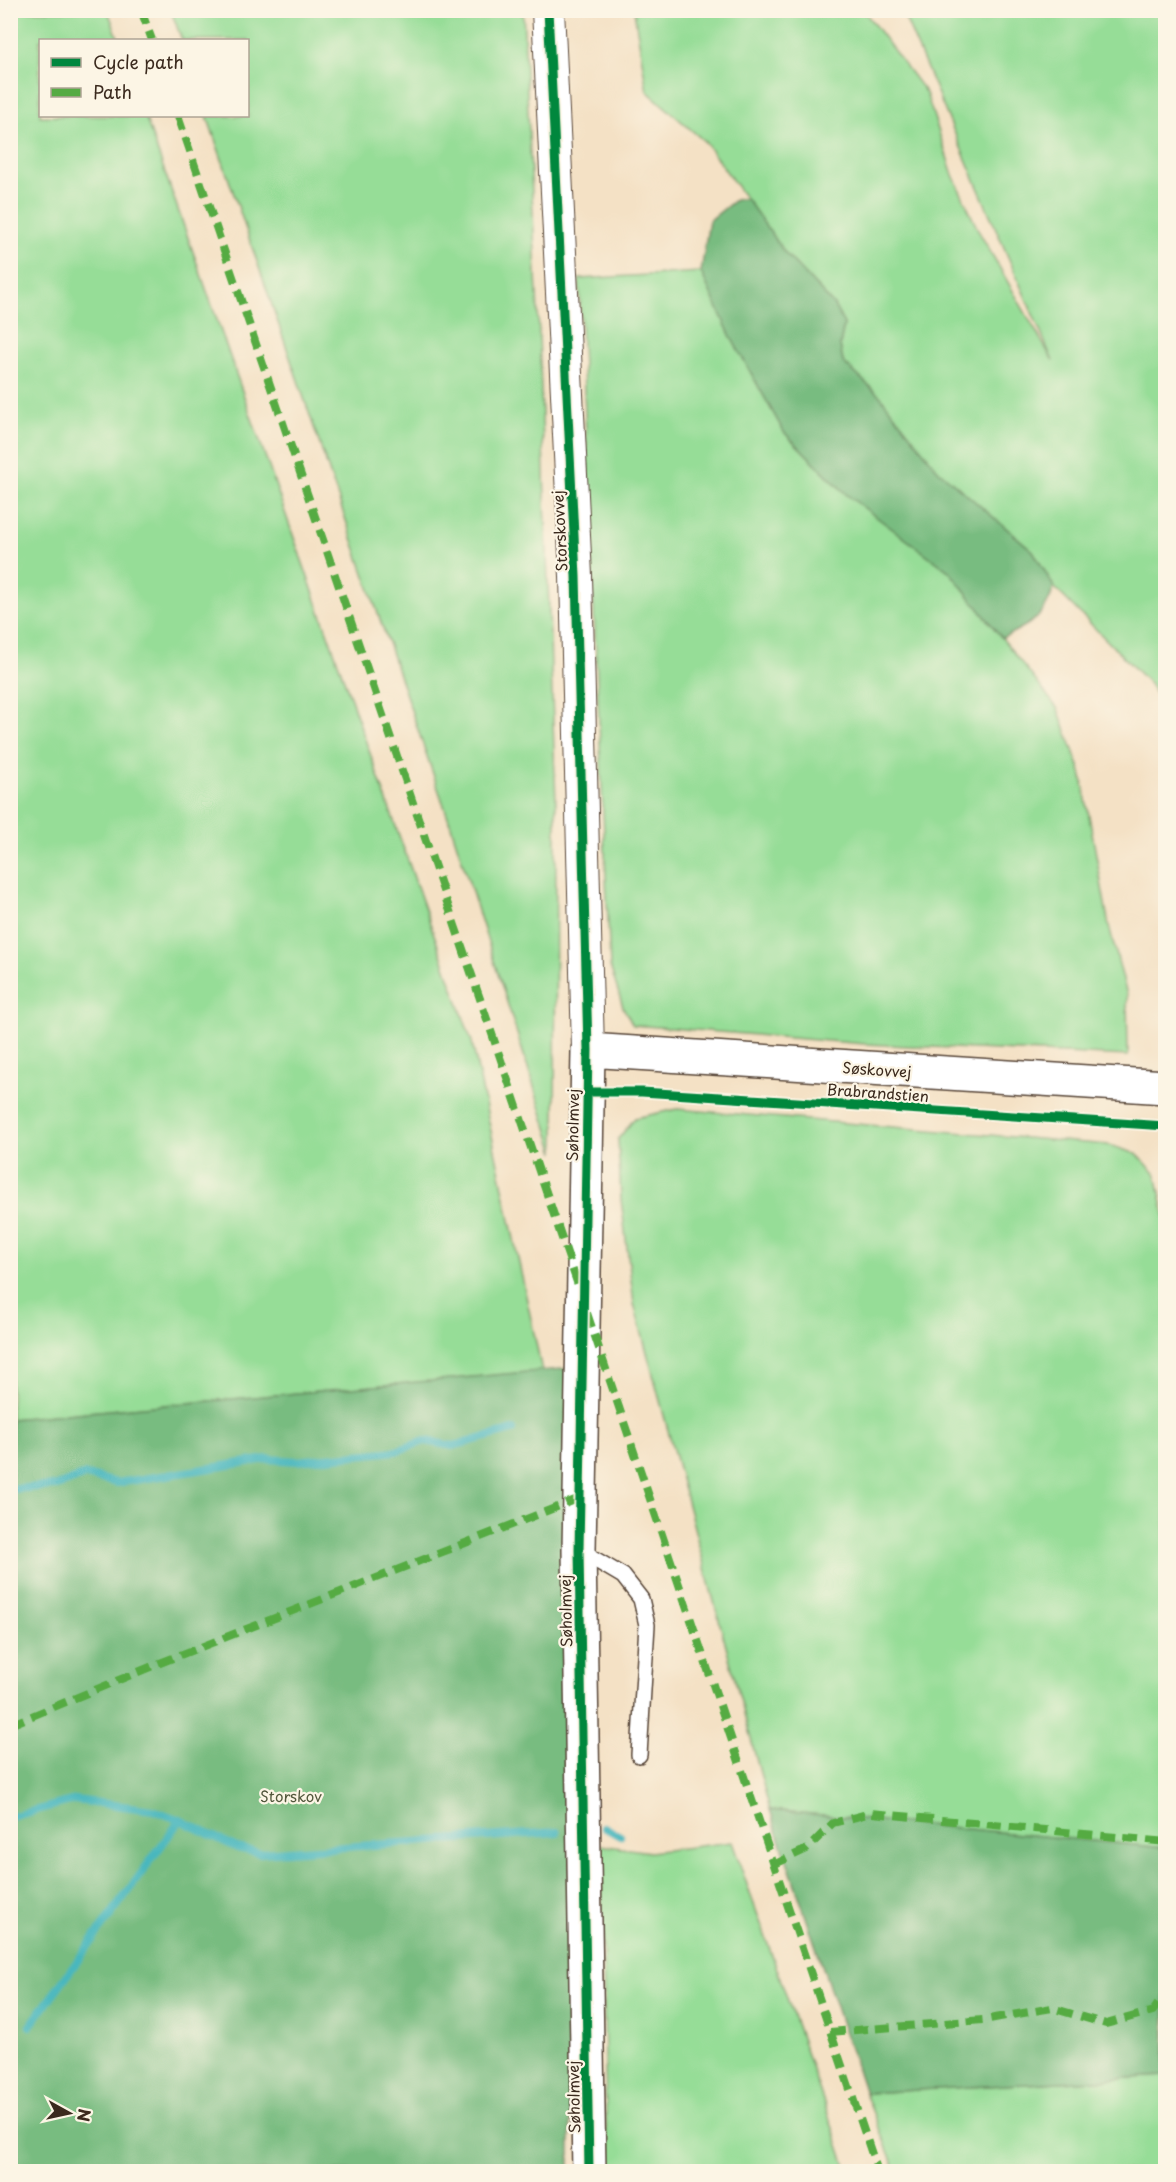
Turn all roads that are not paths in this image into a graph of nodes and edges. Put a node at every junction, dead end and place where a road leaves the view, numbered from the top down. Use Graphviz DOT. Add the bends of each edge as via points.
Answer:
graph roads {
  1 [pos="548,10"];
  2 [pos="588,1050"];
  3 [pos="1166,1087"];
  4 [pos="579,1550"];
  5 [pos="639,1755"];
  6 [pos="589,2172"];
  1 -- 2 [label="street, Storskovvej" via="576,576"];
  2 -- 3 [label="street, Søskovvej"];
  2 -- 4 [label="street, Søholmvej"];
  4 -- 5 [label="lane" via="623,1576 641,1599 647,1625"];
  4 -- 6 [label="street, Søholmvej"];
}
